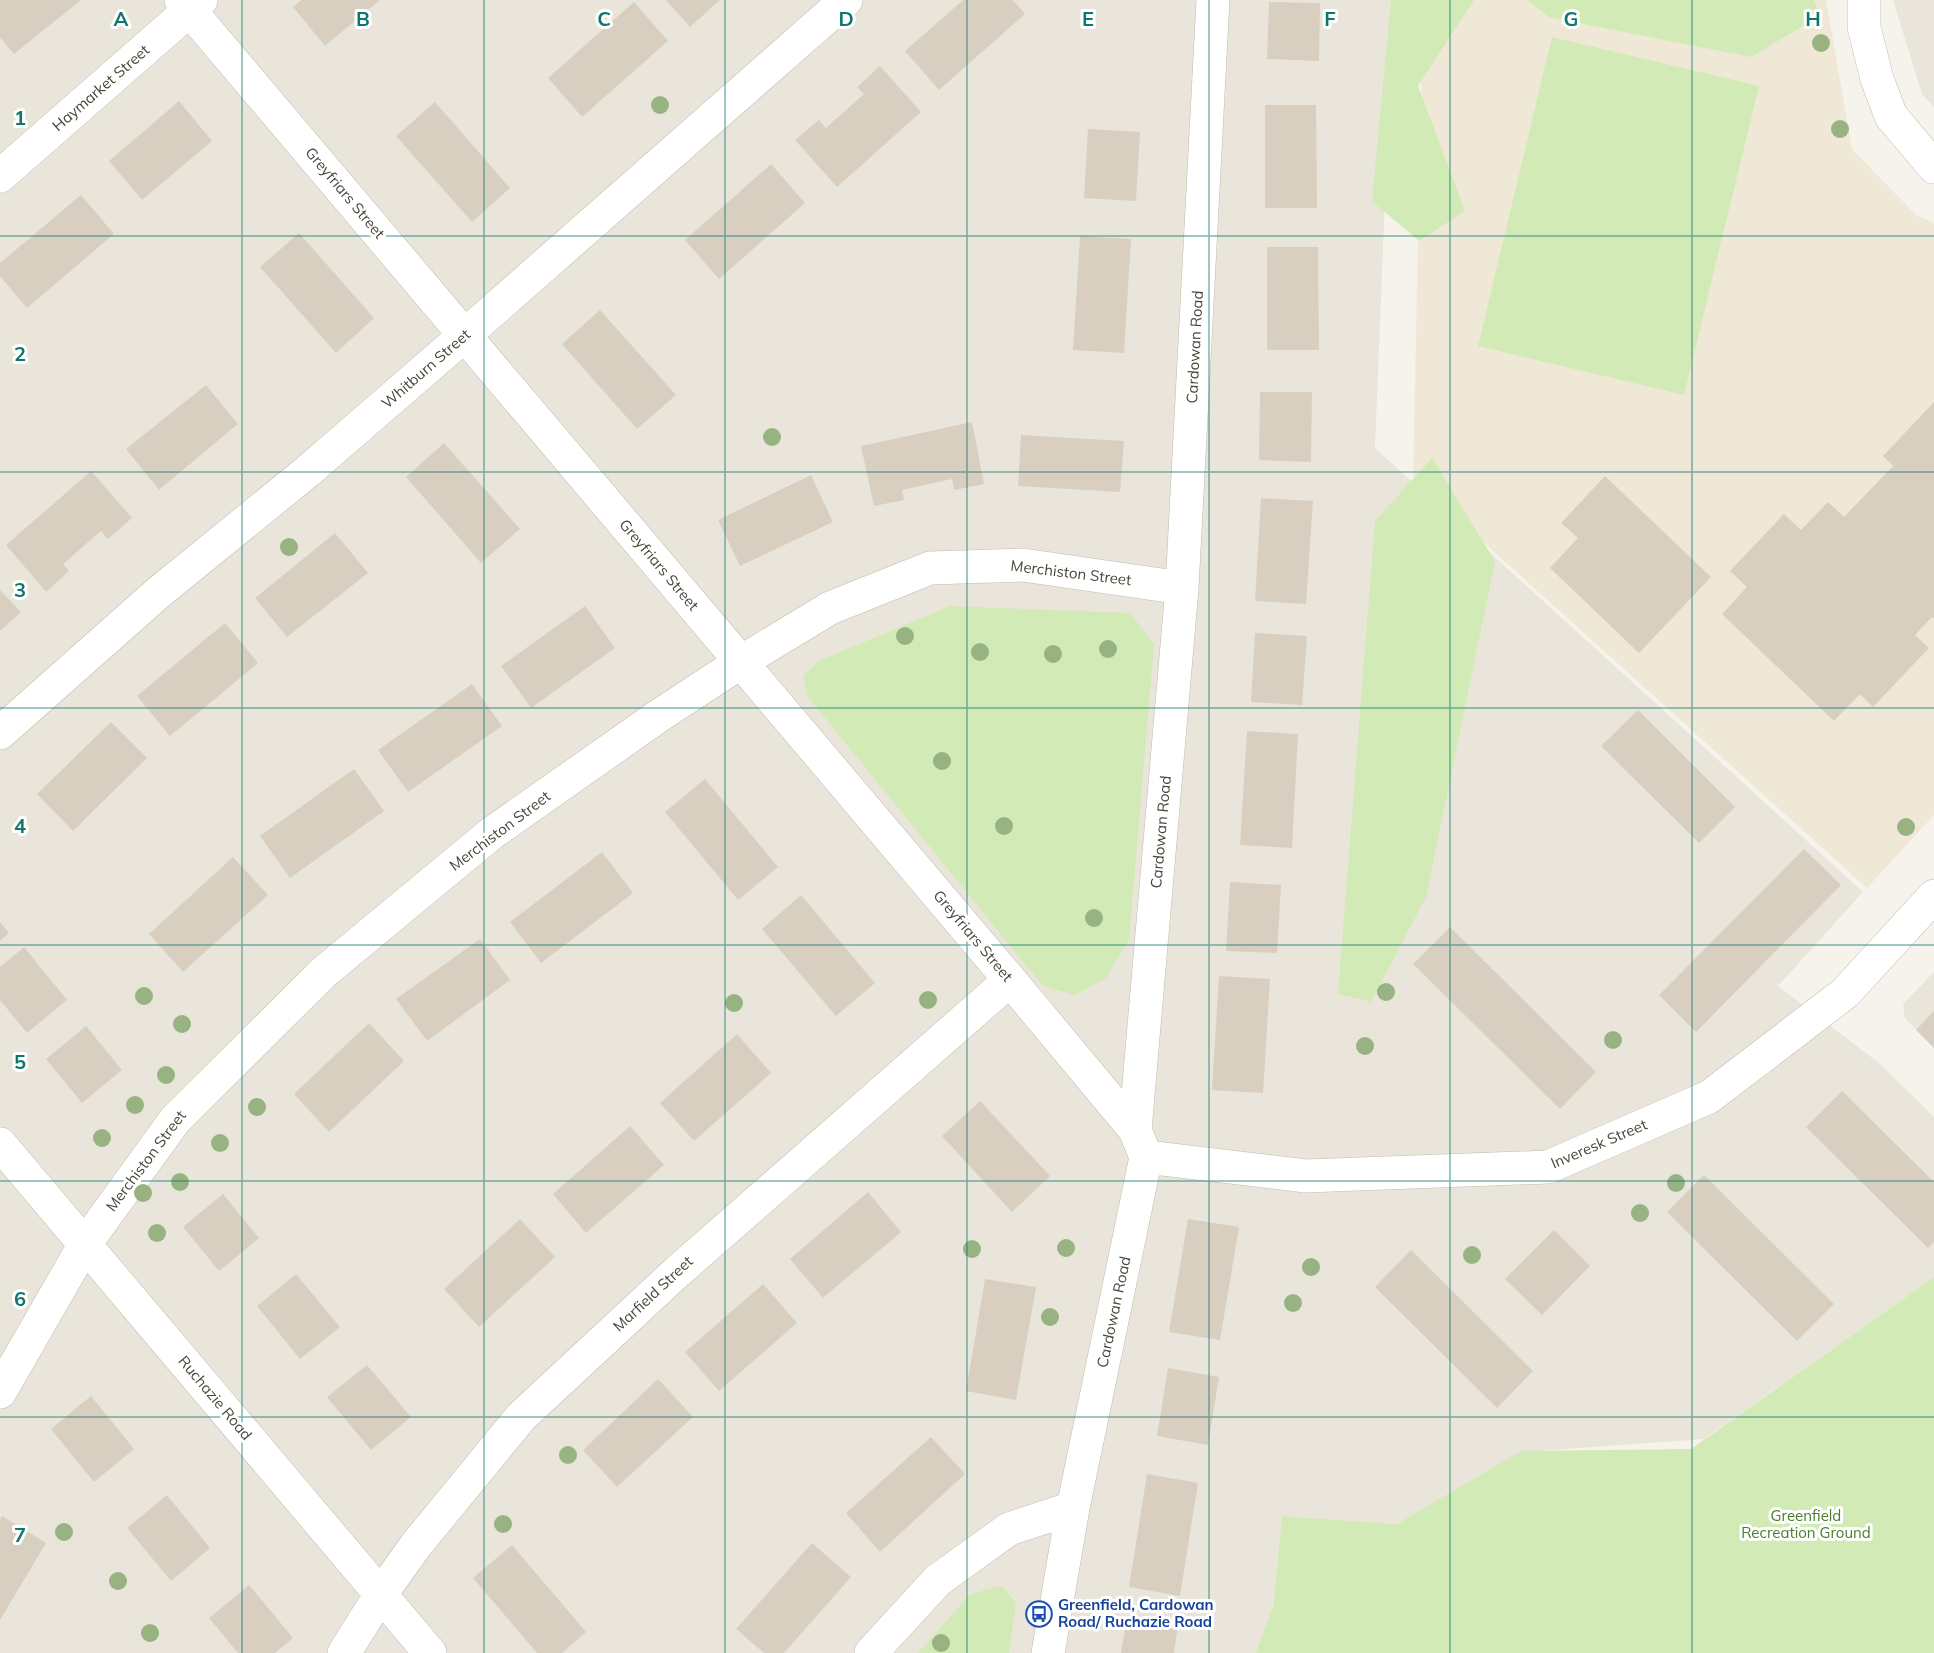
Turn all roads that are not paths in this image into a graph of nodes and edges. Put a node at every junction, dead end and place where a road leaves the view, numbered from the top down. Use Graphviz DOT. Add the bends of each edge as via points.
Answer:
graph roads {
  1 [pos="846,0"];
  2 [pos="1213,0"];
  3 [pos="1864,0"];
  4 [pos="191,3"];
  5 [pos="1934,167"];
  6 [pos="0,176"];
  7 [pos="465,335"];
  8 [pos="1182,588"];
  9 [pos="741,662"];
  10 [pos="0,733"];
  11 [pos="1934,896"];
  12 [pos="1010,980"];
  13 [pos="0,1144"];
  14 [pos="1141,1144"];
  15 [pos="85,1244"];
  16 [pos="0,1392"];
  17 [pos="1073,1508"];
  18 [pos="381,1594"];
  19 [pos="344,1653"];
  20 [pos="430,1653"];
  21 [pos="871,1653"];
  22 [pos="1048,1653"];
  1 -- 7 [label="street, Whitburn Street"];
  2 -- 8 [label="street, Cardowan Road"];
  3 -- 5 [label="street" via="1864,27 1891,116"];
  4 -- 6 [label="street, Haymarket Street"];
  4 -- 7 [label="street, Greyfriars Street"];
  7 -- 9 [label="street, Greyfriars Street"];
  7 -- 10 [label="street, Whitburn Street" via="308,471 158,593"];
  8 -- 9 [label="street, Merchiston Street" via="1023,565 930,568 830,608"];
  8 -- 14 [label="street, Cardowan Road"];
  9 -- 12 [label="street, Greyfriars Street"];
  9 -- 15 [label="street, Merchiston Street" via="492,833 324,972 174,1120"];
  11 -- 14 [label="street, Inveresk Street" via="1845,993 1709,1098 1548,1167 1306,1176"];
  12 -- 14 [label="street, Greyfriars Street"];
  12 -- 18 [label="street, Marfield Street" via="677,1272 521,1417"];
  13 -- 15 [label="street, Ruchazie Road"];
  14 -- 17 [label="street, Cardowan Road"];
  15 -- 16 [label="street, Merchiston Street"];
  15 -- 18 [label="street, Ruchazie Road"];
  17 -- 21 [label="street" via="1009,1529 946,1574"];
  17 -- 22 [label="street, Cardowan Road"];
  18 -- 19 [label="street, Marfield Street"];
  18 -- 20 [label="street, Ruchazie Road"];
}
